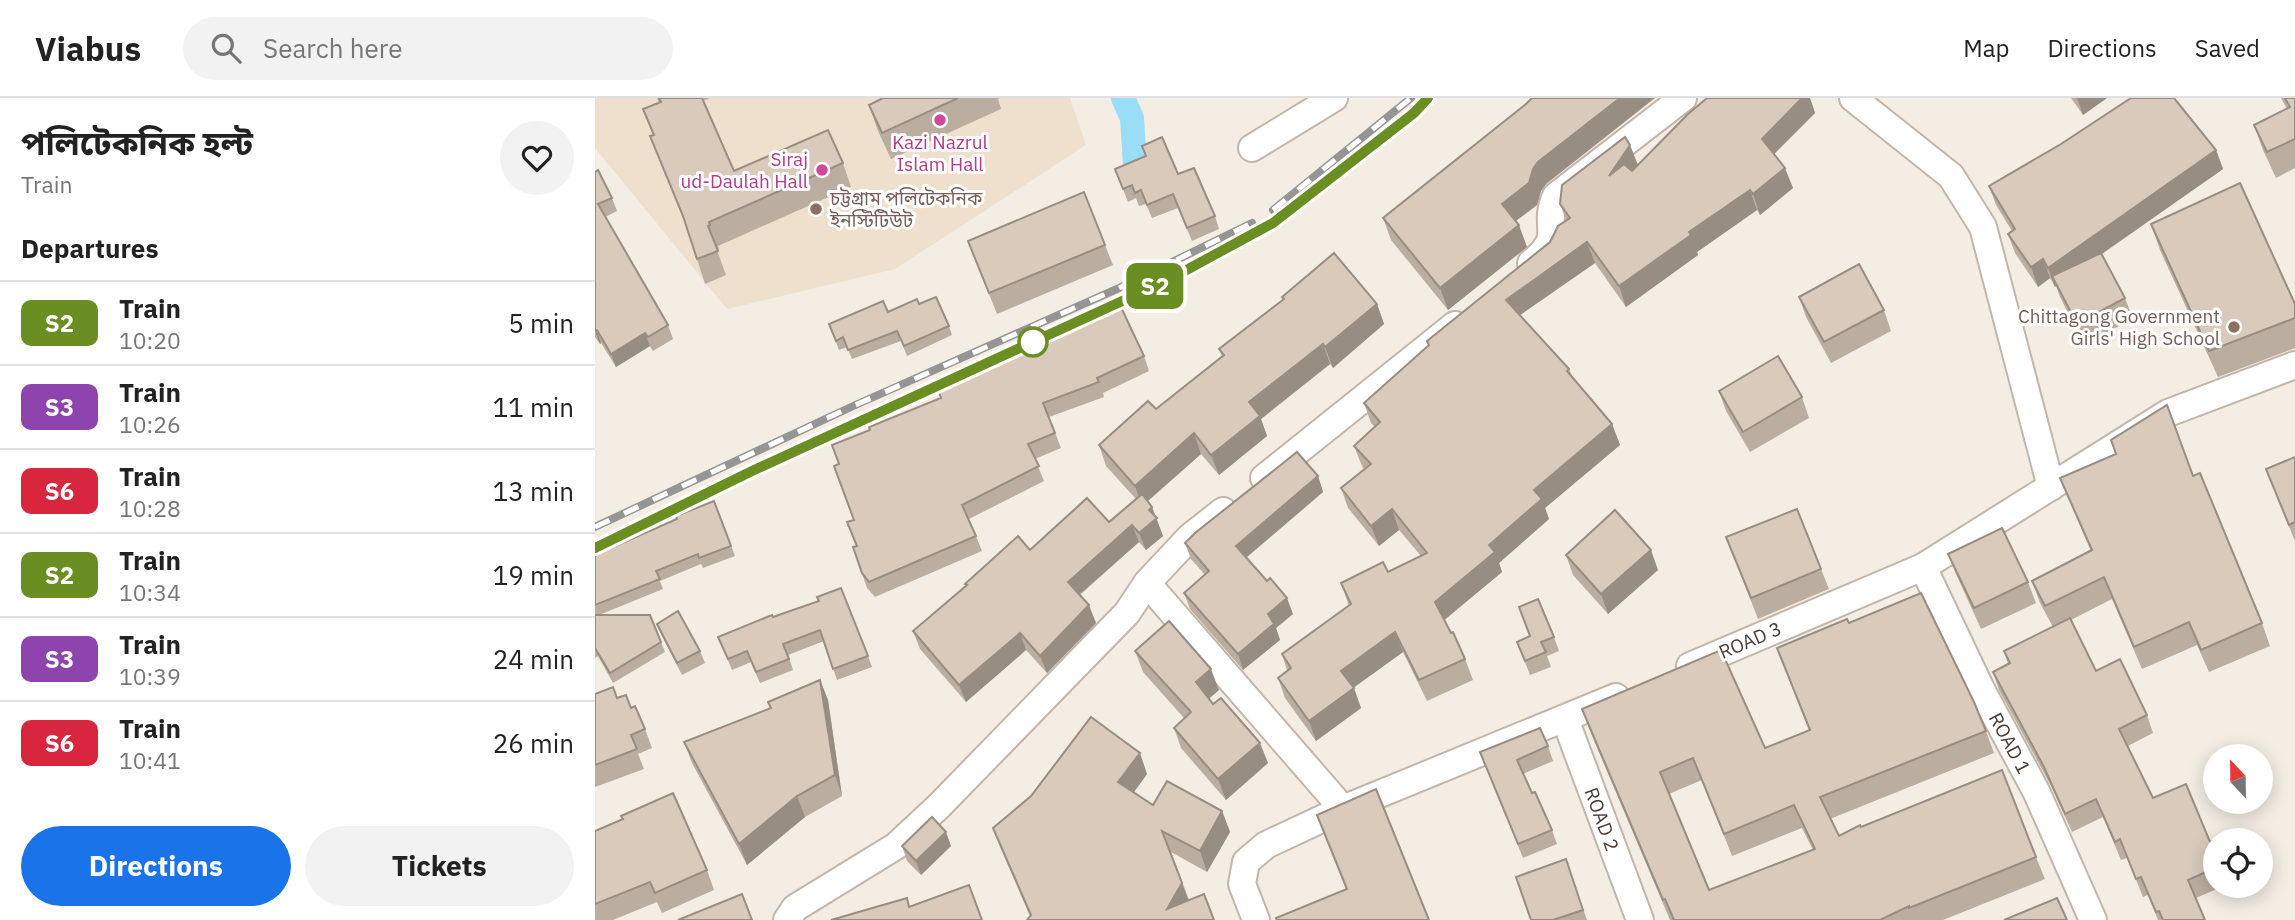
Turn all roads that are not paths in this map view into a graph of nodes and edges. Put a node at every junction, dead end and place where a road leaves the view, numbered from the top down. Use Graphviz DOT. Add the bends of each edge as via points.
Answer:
graph roads {
  1 [pos="1333,98"];
  2 [pos="1683,98"];
  3 [pos="1853,98"];
  4 [pos="1252,148"];
  5 [pos="1514,277"];
  6 [pos="1471,311"];
  7 [pos="2295,365"];
  8 [pos="2051,486"];
  9 [pos="1923,568"];
  10 [pos="1147,583"];
  11 [pos="1667,676"];
  12 [pos="1641,686"];
  13 [pos="1565,719"];
  14 [pos="1343,809"];
  15 [pos="787,920"];
  16 [pos="1257,920"];
  17 [pos="1640,920"];
  18 [pos="2092,920"];
  1 -- 4 [label="street"];
  2 -- 5 [label="street" via="1556,196 1550,210 1552,238 1547,251"];
  3 -- 8 [label="street" via="1951,176 1983,227"];
  6 -- 10 [label="street" via="1190,537"];
  7 -- 8 [label="street, ROAD 3" via="2168,412"];
  8 -- 9 [label="street, ROAD 3"];
  9 -- 11 [label="street, ROAD 3"];
  9 -- 18 [label="street, ROAD 1" via="2036,791 2066,894"];
  10 -- 14 [label="street"];
  10 -- 15 [label="street" via="1127,613 939,806 895,846 795,908"];
  12 -- 13 [label="street"];
  13 -- 14 [label="street"];
  13 -- 17 [label="street, ROAD 2"];
  14 -- 16 [label="street" via="1265,845 1246,862 1242,884"];
}
